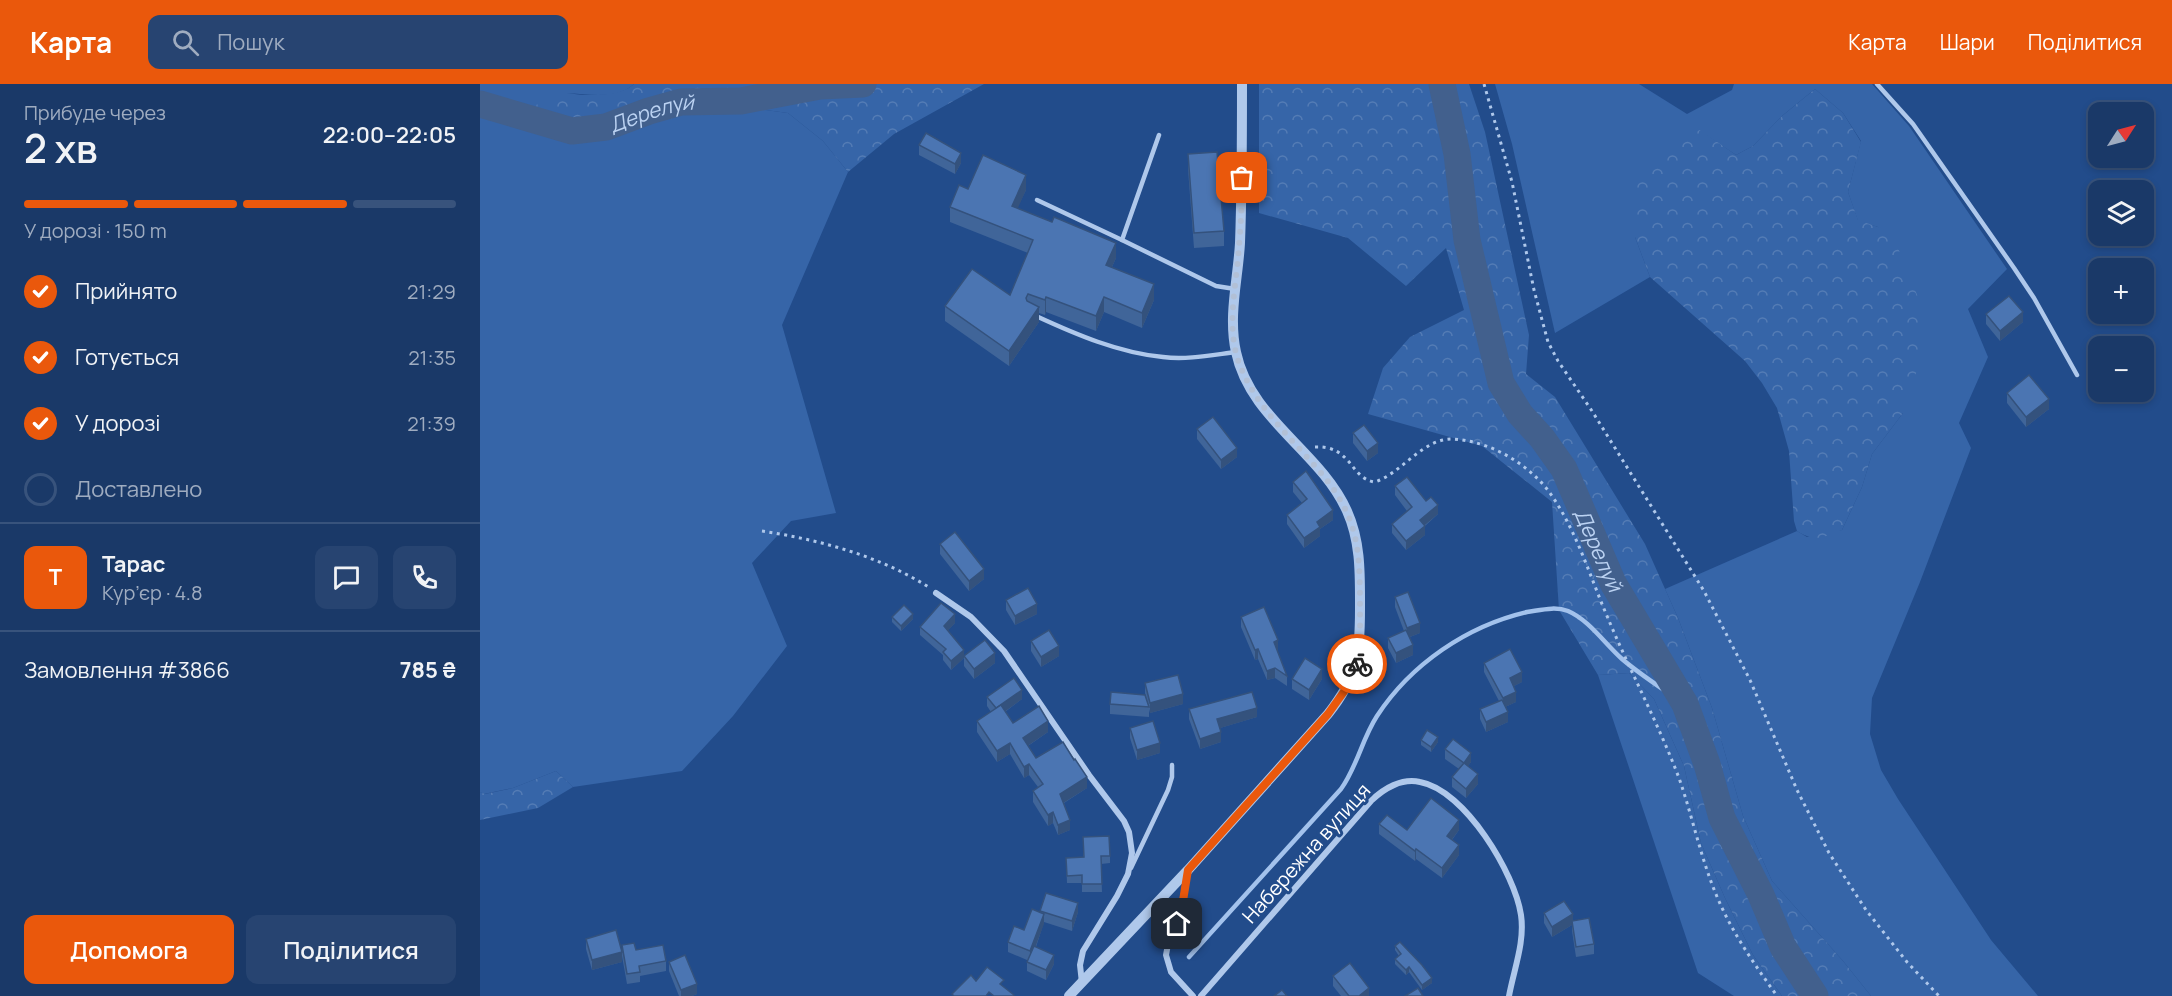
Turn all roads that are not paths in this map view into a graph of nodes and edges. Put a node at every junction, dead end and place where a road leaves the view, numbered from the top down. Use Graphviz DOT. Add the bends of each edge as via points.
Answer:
graph roads {
  1 [pos="1242,84"];
  2 [pos="1877,84"];
  3 [pos="1159,135"];
  4 [pos="1037,200"];
  5 [pos="1122,240"];
  6 [pos="1235,289"];
  7 [pos="1030,313"];
  8 [pos="1236,352"];
  9 [pos="2077,375"];
  10 [pos="936,592"];
  11 [pos="1172,765"];
  12 [pos="1188,870"];
  13 [pos="1128,874"];
  14 [pos="1082,984"];
  15 [pos="1069,996"];
  16 [pos="1193,996"];
  17 [pos="1201,996"];
  18 [pos="1509,996"];
  1 -- 6 [label="street" via="1242,201"];
  2 -- 9 [label="lane" via="1913,124 2014,268"];
  3 -- 5 [label="lane"];
  4 -- 5 [label="lane"];
  5 -- 6 [label="lane" via="1216,286"];
  6 -- 8 [label="street"];
  7 -- 8 [label="lane" via="1094,340 1139,353 1173,358"];
  8 -- 12 [label="street" via="1261,404 1347,509 1355,532 1360,573 1357,663 1348,686 1328,714"];
  10 -- 13 [label="street" via="971,617 1004,651 1124,821 1131,845"];
  11 -- 13 [label="lane" via="1168,790"];
  12 -- 14 [label="street"];
  12 -- 16 [label="street" via="1181,913 1166,955 1171,972"];
  13 -- 14 [label="street" via="1082,953"];
  14 -- 15 [label="street"];
  17 -- 18 [label="street, Набережна вулиця" via="1371,801 1391,786 1413,781 1436,788 1463,809 1487,840 1512,885 1522,929"];
}
